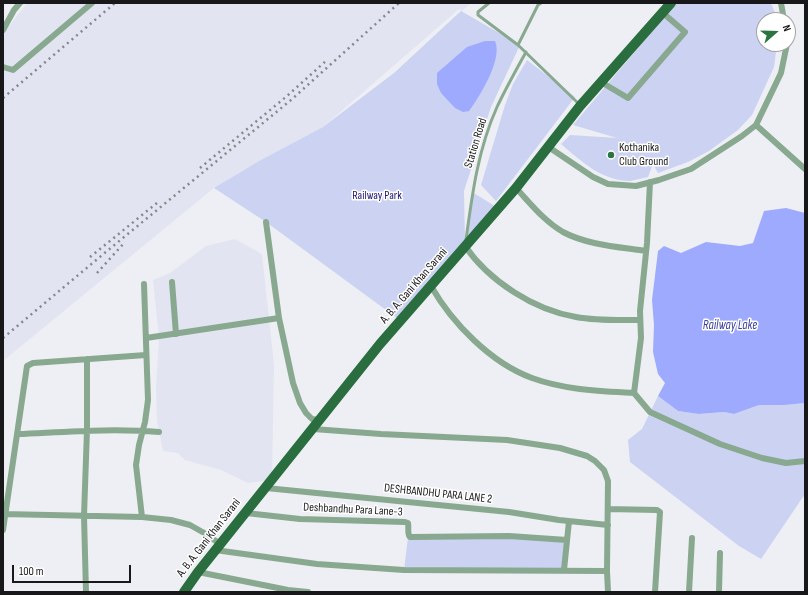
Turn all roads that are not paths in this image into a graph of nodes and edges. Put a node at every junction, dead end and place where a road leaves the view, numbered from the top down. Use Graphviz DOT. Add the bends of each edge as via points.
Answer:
graph roads {
  1 [pos="20,3"];
  2 [pos="92,3"];
  3 [pos="488,3"];
  4 [pos="671,3"];
  5 [pos="538,4"];
  6 [pos="663,13"];
  7 [pos="3,30"];
  8 [pos="518,45"];
  9 [pos="526,52"];
  10 [pos="785,52"];
  11 [pos="4,68"];
  12 [pos="601,82"];
  13 [pos="580,106"];
  14 [pos="756,125"];
  15 [pos="547,146"];
  16 [pos="805,169"];
  17 [pos="650,182"];
  18 [pos="516,188"];
  19 [pos="266,222"];
  20 [pos="465,246"];
  21 [pos="646,251"];
  22 [pos="172,282"];
  23 [pos="144,284"];
  24 [pos="431,286"];
  25 [pos="279,318"];
  26 [pos="640,320"];
  27 [pos="176,334"];
  28 [pos="146,338"];
  29 [pos="146,355"];
  30 [pos="86,359"];
  31 [pos="634,393"];
  32 [pos="320,420"];
  33 [pos="313,429"];
  34 [pos="87,430"];
  35 [pos="142,430"];
  36 [pos="159,432"];
  37 [pos="18,434"];
  38 [pos="805,461"];
  39 [pos="266,488"];
  40 [pos="608,509"];
  41 [pos="246,513"];
  42 [pos="4,514"];
  43 [pos="84,516"];
  44 [pos="142,517"];
  45 [pos="569,521"];
  46 [pos="608,525"];
  47 [pos="3,530"];
  48 [pos="692,538"];
  49 [pos="567,540"];
  50 [pos="218,547"];
  51 [pos="720,553"];
  52 [pos="564,570"];
  53 [pos="607,571"];
  54 [pos="198,572"];
  55 [pos="86,592"];
  56 [pos="184,592"];
  57 [pos="308,592"];
  58 [pos="608,592"];
  59 [pos="655,592"];
  60 [pos="690,592"];
  61 [pos="719,592"];
  1 -- 7 [label="street"];
  2 -- 11 [label="street" via="13,70"];
  3 -- 8 [label="lane" via="478,15"];
  4 -- 6 [label="main road, A. B. A. Gani Khan Sarani"];
  5 -- 8 [label="lane"];
  6 -- 12 [label="main road, A. B. A. Gani Khan Sarani"];
  6 -- 12 [label="street" via="685,32 628,98"];
  8 -- 9 [label="lane"];
  9 -- 13 [label="lane"];
  9 -- 20 [label="lane, Station Road" via="497,107 481,152 472,192"];
  10 -- 14 [label="street" via="781,73"];
  12 -- 13 [label="main road, A. B. A. Gani Khan Sarani"];
  13 -- 15 [label="main road, A. B. A. Gani Khan Sarani"];
  14 -- 16 [label="street"];
  14 -- 17 [label="street" via="691,169"];
  15 -- 17 [label="street" via="608,184 636,186"];
  15 -- 18 [label="main road, A. B. A. Gani Khan Sarani"];
  17 -- 21 [label="street"];
  18 -- 20 [label="main road, A. B. A. Gani Khan Sarani"];
  18 -- 21 [label="street" via="562,232 593,243"];
  19 -- 25 [label="street"];
  20 -- 24 [label="main road, A. B. A. Gani Khan Sarani"];
  20 -- 26 [label="street" via="494,277 521,297 541,306 576,317"];
  21 -- 26 [label="street"];
  22 -- 27 [label="street"];
  23 -- 28 [label="street"];
  24 -- 31 [label="street" via="453,318 485,350 504,364 552,384"];
  24 -- 32 [label="main road, A. B. A. Gani Khan Sarani" via="380,344"];
  25 -- 27 [label="street"];
  25 -- 32 [label="street" via="300,403 312,419"];
  26 -- 31 [label="street" via="641,338"];
  27 -- 28 [label="street"];
  28 -- 29 [label="street"];
  29 -- 30 [label="street"];
  29 -- 35 [label="street" via="148,400"];
  30 -- 34 [label="street"];
  30 -- 37 [label="street" via="27,366"];
  31 -- 38 [label="street" via="650,412 720,444 786,463"];
  32 -- 33 [label="main road, A. B. A. Gani Khan Sarani"];
  33 -- 39 [label="main road, A. B. A. Gani Khan Sarani"];
  33 -- 40 [label="street" via="507,440 560,448 587,456 604,470 608,481"];
  34 -- 35 [label="street"];
  34 -- 37 [label="street"];
  34 -- 43 [label="street"];
  35 -- 36 [label="street"];
  35 -- 44 [label="street" via="136,465"];
  37 -- 42 [label="street"];
  39 -- 41 [label="main road, A. B. A. Gani Khan Sarani"];
  39 -- 45 [label="street, DESHBANDHU PARA LANE 2" via="509,512"];
  40 -- 46 [label="street"];
  40 -- 59 [label="street" via="660,512"];
  41 -- 49 [label="street, Deshbandhu Para Lane-3" via="300,519 405,522 408,523 410,537 509,536"];
  41 -- 50 [label="main road, A. B. A. Gani Khan Sarani"];
  42 -- 43 [label="street"];
  42 -- 47 [label="street"];
  43 -- 44 [label="street"];
  43 -- 55 [label="street"];
  44 -- 50 [label="street" via="190,525 206,534"];
  45 -- 46 [label="street, DESHBANDHU PARA LANE 2"];
  45 -- 49 [label="street"];
  46 -- 53 [label="street"];
  48 -- 60 [label="street"];
  49 -- 52 [label="street"];
  50 -- 52 [label="street" via="317,564 404,570"];
  50 -- 54 [label="main road, A. B. A. Gani Khan Sarani"];
  51 -- 61 [label="street"];
  52 -- 53 [label="street"];
  53 -- 58 [label="street"];
  54 -- 56 [label="main road, A. B. A. Gani Khan Sarani"];
  54 -- 57 [label="street"];
}
